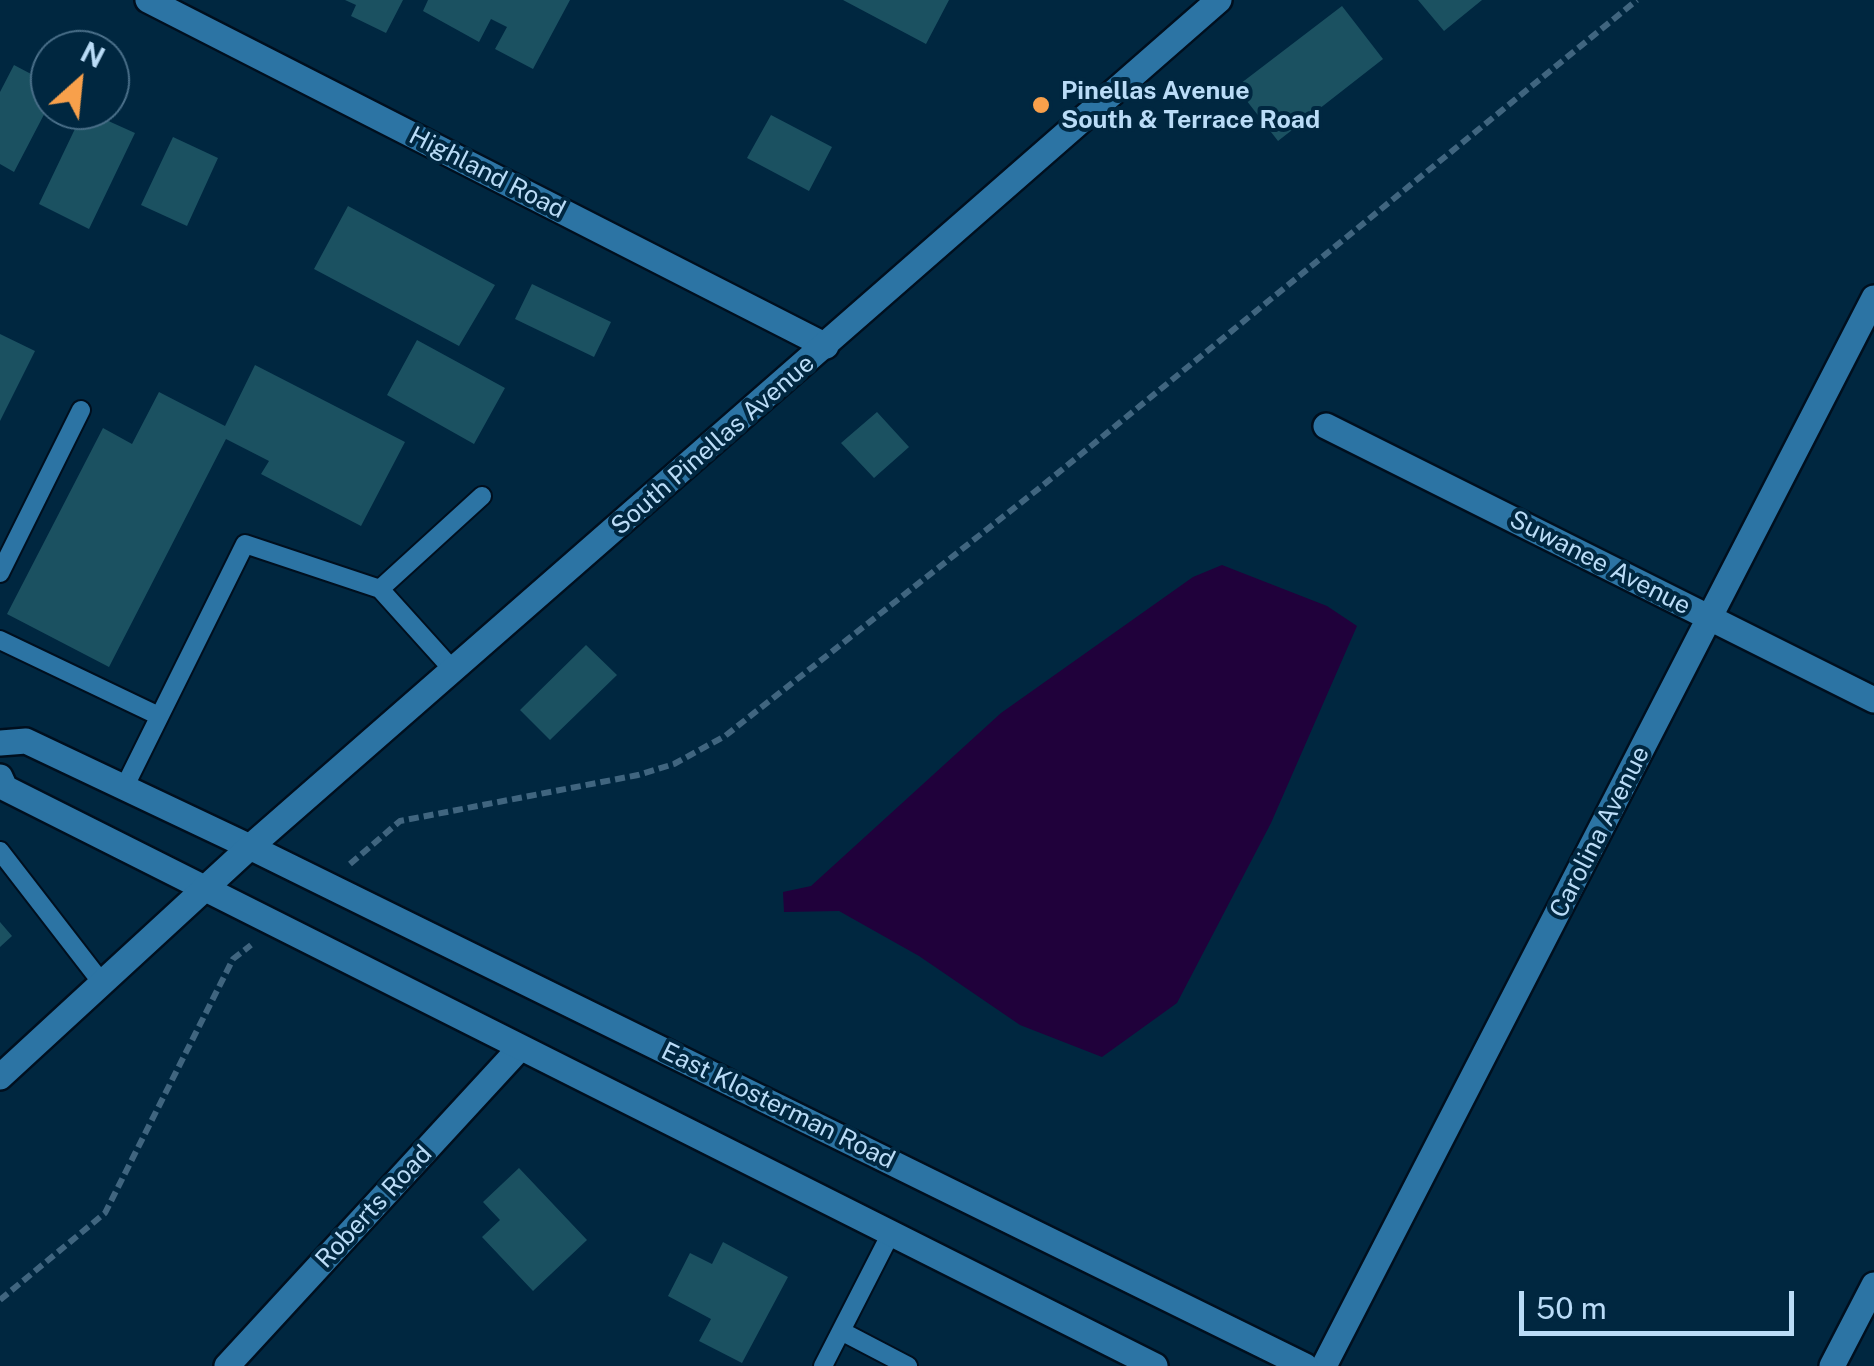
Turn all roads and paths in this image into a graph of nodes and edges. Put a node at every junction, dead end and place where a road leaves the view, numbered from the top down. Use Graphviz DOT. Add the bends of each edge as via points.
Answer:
graph roads {
  1 [pos="148,0"];
  2 [pos="1219,0"];
  3 [pos="1637,0"];
  4 [pos="1874,298"];
  5 [pos="826,346"];
  6 [pos="81,410"];
  7 [pos="1326,426"];
  8 [pos="482,496"];
  9 [pos="0,573"];
  10 [pos="380,588"];
  11 [pos="1710,619"];
  12 [pos="0,640"];
  13 [pos="453,670"];
  14 [pos="1874,700"];
  15 [pos="158,716"];
  16 [pos="0,743"];
  17 [pos="2,788"];
  18 [pos="124,788"];
  19 [pos="250,847"];
  20 [pos="0,851"];
  21 [pos="326,884"];
  22 [pos="204,888"];
  23 [pos="275,925"];
  24 [pos="102,983"];
  25 [pos="520,1048"];
  26 [pos="0,1077"];
  27 [pos="890,1234"];
  28 [pos="1874,1286"];
  29 [pos="0,1300"];
  30 [pos="840,1331"];
  31 [pos="228,1366"];
  32 [pos="823,1366"];
  33 [pos="908,1366"];
  34 [pos="1155,1366"];
  35 [pos="1305,1366"];
  36 [pos="1324,1366"];
  37 [pos="1832,1366"];
  1 -- 5 [label="main road, Highland Road"];
  2 -- 5 [label="main road, South Pinellas Avenue"];
  3 -- 21 [label="path" via="725,736 638,775 400,821"];
  4 -- 11 [label="main road, Carolina Avenue"];
  5 -- 13 [label="main road, South Pinellas Avenue"];
  6 -- 9 [label="lane"];
  7 -- 11 [label="main road, Suwanee Avenue"];
  8 -- 10 [label="lane"];
  10 -- 13 [label="lane"];
  10 -- 15 [label="lane" via="245,544"];
  11 -- 14 [label="main road, Suwanee Avenue"];
  11 -- 36 [label="main road, Carolina Avenue"];
  12 -- 15 [label="lane"];
  13 -- 19 [label="main road, South Pinellas Avenue"];
  15 -- 18 [label="lane"];
  16 -- 18 [label="main road, East Klosterman Road" via="26,741"];
  17 -- 22 [label="main road"];
  18 -- 19 [label="main road, East Klosterman Road"];
  19 -- 21 [label="main road, East Klosterman Road"];
  19 -- 22 [label="main road, South Pinellas Avenue"];
  20 -- 24 [label="lane"];
  21 -- 35 [label="main road, East Klosterman Road"];
  22 -- 23 [label="main road"];
  22 -- 24 [label="main road, South Pinellas Avenue"];
  23 -- 25 [label="main road"];
  23 -- 29 [label="path" via="233,959 105,1213"];
  24 -- 26 [label="main road, South Pinellas Avenue"];
  25 -- 27 [label="main road"];
  25 -- 31 [label="main road, Roberts Road"];
  27 -- 30 [label="lane"];
  27 -- 34 [label="main road"];
  28 -- 37 [label="main road"];
  30 -- 32 [label="lane"];
  30 -- 33 [label="lane"];
}
